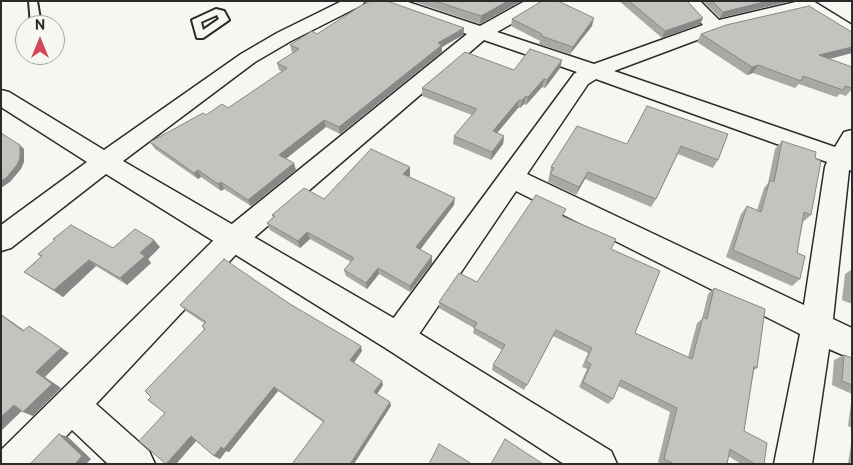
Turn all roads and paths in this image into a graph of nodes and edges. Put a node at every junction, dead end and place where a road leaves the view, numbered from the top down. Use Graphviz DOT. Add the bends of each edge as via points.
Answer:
graph roads {
  1 [pos="33,1"];
  2 [pos="356,1"];
  3 [pos="387,1"];
  4 [pos="539,1"];
  5 [pos="690,1"];
  6 [pos="35,15"];
  7 [pos="715,27"];
  8 [pos="852,33"];
  9 [pos="481,34"];
  10 [pos="594,71"];
  11 [pos="1,97"];
  12 [pos="849,153"];
  13 [pos="105,162"];
  14 [pos="512,178"];
  15 [pos="1,240"];
  16 [pos="232,240"];
  17 [pos="817,326"];
  18 [pos="398,338"];
  19 [pos="852,344"];
  20 [pos="71,405"];
  21 [pos="14,464"];
  22 [pos="136,464"];
  23 [pos="598,464"];
  24 [pos="793,464"];
  1 -- 6 [label="lane"];
  2 -- 13 [label="street" via="248,58"];
  3 -- 9 [label="street"];
  4 -- 9 [label="street"];
  5 -- 7 [label="street"];
  7 -- 8 [label="street" via="807,5"];
  7 -- 10 [label="street"];
  9 -- 10 [label="street"];
  9 -- 16 [label="street"];
  10 -- 12 [label="street"];
  10 -- 14 [label="street" via="581,80"];
  11 -- 13 [label="street"];
  12 -- 17 [label="street" via="837,167"];
  13 -- 15 [label="street"];
  13 -- 16 [label="street"];
  14 -- 17 [label="street"];
  14 -- 18 [label="street"];
  16 -- 18 [label="street"];
  16 -- 20 [label="street"];
  17 -- 19 [label="street"];
  17 -- 24 [label="street"];
  18 -- 23 [label="street"];
  20 -- 21 [label="street"];
  20 -- 22 [label="street"];
}
